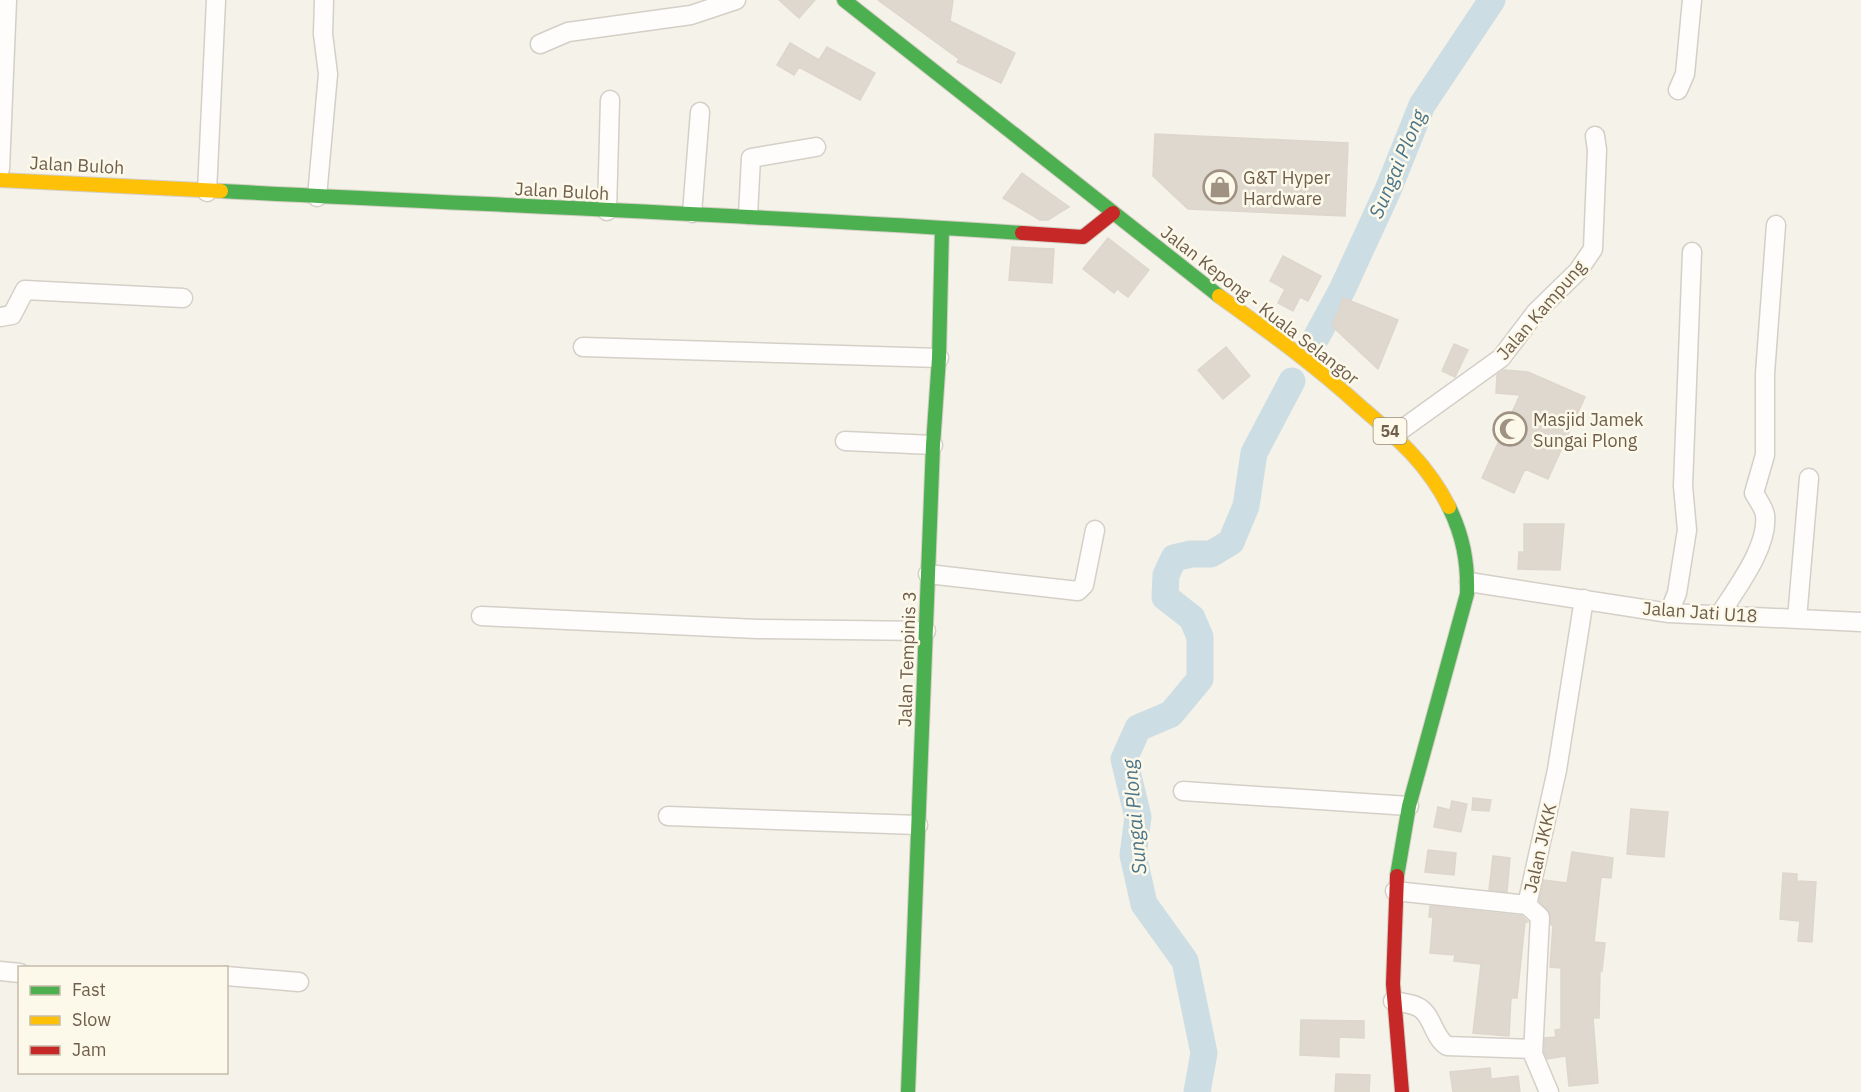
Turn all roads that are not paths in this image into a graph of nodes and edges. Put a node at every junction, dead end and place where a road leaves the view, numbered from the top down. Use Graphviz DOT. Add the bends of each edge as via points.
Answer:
graph roads {
  1 [pos="7,0"];
  2 [pos="216,0"];
  3 [pos="324,0"];
  4 [pos="736,0"];
  5 [pos="844,0"];
  6 [pos="1692,0"];
  7 [pos="540,44"];
  8 [pos="2,60"];
  9 [pos="1678,90"];
  10 [pos="610,100"];
  11 [pos="700,112"];
  12 [pos="1595,136"];
  13 [pos="816,147"];
  14 [pos="0,169"];
  15 [pos="0,180"];
  16 [pos="207,192"];
  17 [pos="317,197"];
  18 [pos="607,211"];
  19 [pos="692,213"];
  20 [pos="1113,213"];
  21 [pos="748,215"];
  22 [pos="1776,225"];
  23 [pos="942,228"];
  24 [pos="1692,252"];
  25 [pos="183,298"];
  26 [pos="0,317"];
  27 [pos="583,347"];
  28 [pos="939,358"];
  29 [pos="1394,435"];
  30 [pos="845,441"];
  31 [pos="933,445"];
  32 [pos="1809,478"];
  33 [pos="1095,530"];
  34 [pos="928,574"];
  35 [pos="1469,582"];
  36 [pos="1584,599"];
  37 [pos="1669,613"];
  38 [pos="1720,614"];
  39 [pos="481,616"];
  40 [pos="1797,619"];
  41 [pos="1861,622"];
  42 [pos="926,631"];
  43 [pos="1183,791"];
  44 [pos="1409,806"];
  45 [pos="668,816"];
  46 [pos="918,825"];
  47 [pos="1395,891"];
  48 [pos="1527,905"];
  49 [pos="0,971"];
  50 [pos="18,973"];
  51 [pos="228,976"];
  52 [pos="299,982"];
  53 [pos="1393,1001"];
  54 [pos="1533,1050"];
  55 [pos="908,1092"];
  56 [pos="1402,1092"];
  57 [pos="1549,1092"];
  1 -- 8 [label="street"];
  2 -- 16 [label="street"];
  3 -- 17 [label="street" via="328,74"];
  4 -- 7 [label="street" via="691,15 568,32"];
  5 -- 20 [label="main road, Jalan Kepong - Kuala Selangor / 54"];
  6 -- 9 [label="street" via="1685,74"];
  8 -- 14 [label="street"];
  10 -- 18 [label="street"];
  11 -- 19 [label="street"];
  12 -- 29 [label="street, Jalan Kampung" via="1593,249 1501,358"];
  13 -- 21 [label="street" via="752,158"];
  15 -- 16 [label="main road, Jalan Buloh"];
  16 -- 17 [label="main road, Jalan Buloh"];
  17 -- 18 [label="main road, Jalan Buloh"];
  18 -- 19 [label="main road, Jalan Buloh"];
  19 -- 21 [label="main road, Jalan Buloh"];
  20 -- 23 [label="main road, Jalan Buloh" via="1083,237"];
  20 -- 29 [label="main road, Jalan Kepong - Kuala Selangor / 54" via="1312,363"];
  21 -- 23 [label="main road, Jalan Buloh"];
  22 -- 38 [label="street" via="1764,374 1765,455 1755,494 1765,514 1764,530 1755,557"];
  23 -- 28 [label="main road, Jalan Tempinis 3"];
  24 -- 37 [label="street" via="1683,486 1687,530 1677,593"];
  25 -- 26 [label="street" via="25,290 12,315"];
  27 -- 28 [label="street"];
  28 -- 31 [label="main road, Jalan Tempinis 3"];
  29 -- 35 [label="main road, Jalan Kepong - Kuala Selangor / 54" via="1413,452 1439,487 1454,517 1468,562"];
  30 -- 31 [label="street"];
  31 -- 34 [label="main road, Jalan Tempinis 3"];
  32 -- 40 [label="street"];
  33 -- 34 [label="street" via="1084,585 1078,591"];
  34 -- 42 [label="main road, Jalan Tempinis 3"];
  35 -- 36 [label="street, Jalan Jati U18"];
  35 -- 44 [label="main road, Jalan Kepong - Kuala Selangor / 54"];
  36 -- 37 [label="street, Jalan Jati U18"];
  36 -- 48 [label="street, Jalan JKKK" via="1557,770"];
  37 -- 38 [label="street, Jalan Jati U18"];
  38 -- 40 [label="street, Jalan Jati U18"];
  39 -- 42 [label="street" via="757,629"];
  40 -- 41 [label="street, Jalan Jati U18"];
  42 -- 46 [label="main road, Jalan Tempinis 3"];
  43 -- 44 [label="street"];
  44 -- 47 [label="main road, Jalan Kepong - Kuala Selangor / 54"];
  45 -- 46 [label="street"];
  46 -- 55 [label="main road, Jalan Tempinis 3"];
  47 -- 48 [label="street"];
  47 -- 53 [label="main road, Jalan Kepong - Kuala Selangor / 54"];
  48 -- 54 [label="street, Jalan JKKK" via="1540,917"];
  49 -- 50 [label="street"];
  51 -- 52 [label="street"];
  53 -- 54 [label="street" via="1416,1006 1425,1013 1438,1041 1447,1046"];
  53 -- 56 [label="main road, Jalan Kepong - Kuala Selangor / 54"];
  54 -- 57 [label="street, Jalan JKKK"];
}
